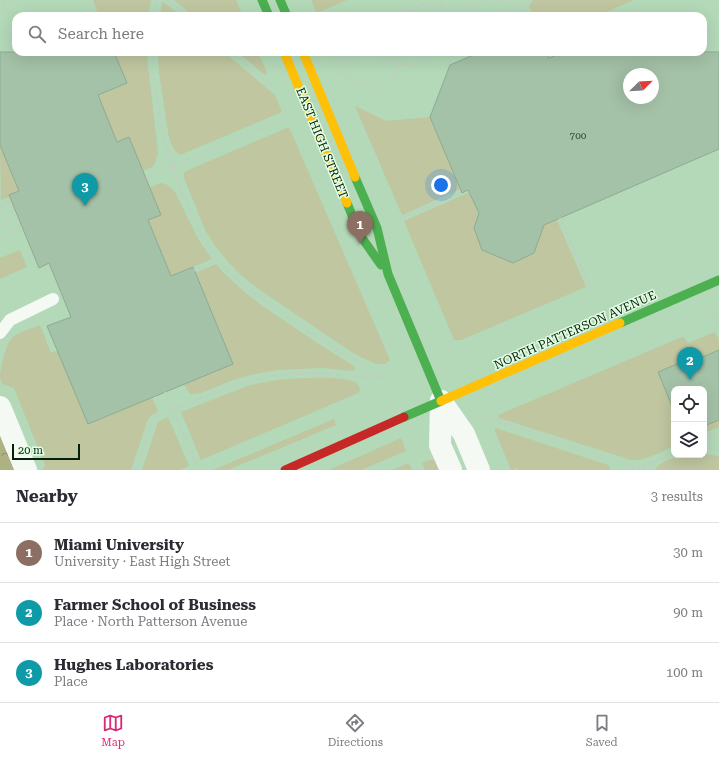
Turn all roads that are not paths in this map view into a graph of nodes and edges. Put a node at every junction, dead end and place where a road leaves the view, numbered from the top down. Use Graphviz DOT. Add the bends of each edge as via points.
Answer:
graph roads {
  1 [pos="262,0"];
  2 [pos="280,0"];
  3 [pos="267,12"];
  4 [pos="285,12"];
  5 [pos="286,56"];
  6 [pos="304,56"];
  7 [pos="388,274"];
  8 [pos="719,280"];
  9 [pos="53,299"];
  10 [pos="0,333"];
  11 [pos="441,401"];
  12 [pos="0,407"];
  13 [pos="26,470"];
  14 [pos="285,470"];
  15 [pos="450,470"];
  16 [pos="479,470"];
  1 -- 3 [label="main road"];
  2 -- 4 [label="main road"];
  5 -- 7 [label="main road, EAST HIGH STREET" via="360,235"];
  6 -- 7 [label="main road, EAST HIGH STREET" via="377,228"];
  7 -- 11 [label="main road, EAST HIGH STREET"];
  8 -- 11 [label="main road, NORTH PATTERSON AVENUE"];
  9 -- 10 [label="lane" via="10,320"];
  11 -- 14 [label="main road, NORTH PATTERSON AVENUE"];
  11 -- 15 [label="street, EAST HIGH STREET" via="440,445"];
  11 -- 16 [label="street, EAST HIGH STREET" via="464,434"];
  12 -- 13 [label="street"];
}
